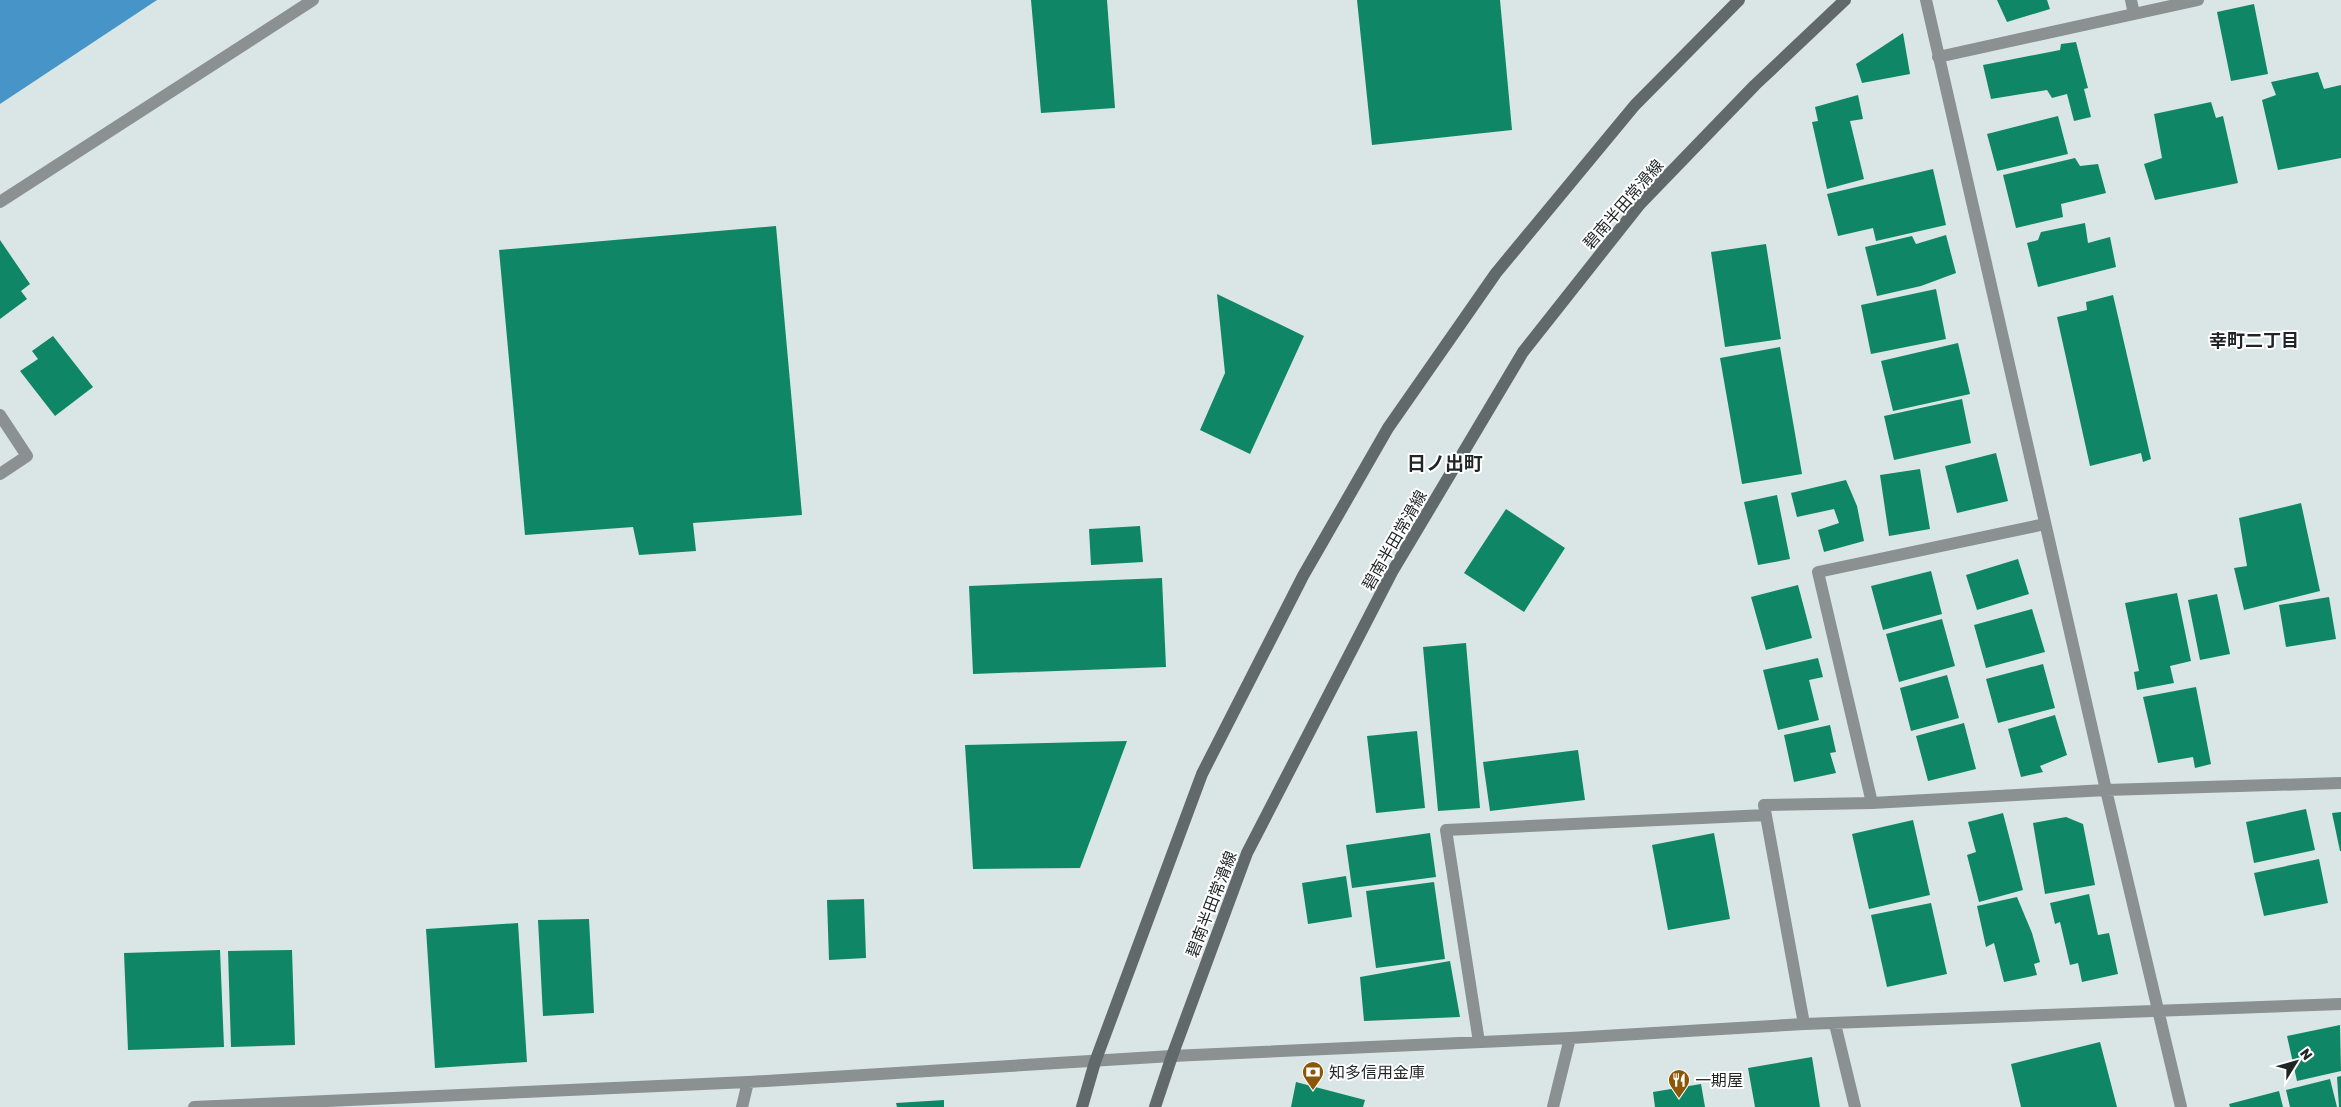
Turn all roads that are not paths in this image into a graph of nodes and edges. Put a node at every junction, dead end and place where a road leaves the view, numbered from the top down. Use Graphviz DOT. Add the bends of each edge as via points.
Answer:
graph roads {
  1 [pos="313,0"];
  2 [pos="1739,0"];
  3 [pos="1845,0"];
  4 [pos="1926,0"];
  5 [pos="2131,0"];
  6 [pos="2198,0"];
  7 [pos="2134,14"];
  8 [pos="1938,57"];
  9 [pos="0,202"];
  10 [pos="0,415"];
  11 [pos="0,474"];
  12 [pos="2045,524"];
  13 [pos="2341,783"];
  14 [pos="2106,790"];
  15 [pos="1872,803"];
  16 [pos="1766,815"];
  17 [pos="2341,1004"];
  18 [pos="2158,1010"];
  19 [pos="1804,1024"];
  20 [pos="1835,1024"];
  21 [pos="1570,1038"];
  22 [pos="1479,1042"];
  23 [pos="1172,1056"];
  24 [pos="1095,1062"];
  25 [pos="748,1082"];
  26 [pos="194,1107"];
  27 [pos="742,1107"];
  28 [pos="1082,1107"];
  29 [pos="1155,1107"];
  30 [pos="1553,1107"];
  31 [pos="1855,1107"];
  32 [pos="2181,1107"];
  1 -- 9 [label="street"];
  2 -- 24 [label="main road" via="1635,105 1496,272 1388,428 1303,576 1202,774"];
  3 -- 23 [label="main road, 碧南半田常滑線" via="1755,84 1640,204 1524,352 1392,572 1247,853"];
  4 -- 8 [label="street"];
  5 -- 7 [label="street"];
  6 -- 7 [label="street"];
  7 -- 8 [label="street"];
  8 -- 12 [label="street"];
  10 -- 11 [label="street" via="27,456"];
  12 -- 14 [label="street"];
  12 -- 15 [label="street" via="1818,572"];
  13 -- 14 [label="street"];
  14 -- 15 [label="street"];
  14 -- 18 [label="street"];
  15 -- 16 [label="street" via="1764,805"];
  16 -- 19 [label="street"];
  16 -- 22 [label="street" via="1446,830"];
  17 -- 18 [label="street"];
  18 -- 20 [label="street"];
  18 -- 32 [label="street"];
  19 -- 20 [label="street"];
  19 -- 21 [label="street"];
  20 -- 31 [label="street"];
  21 -- 22 [label="street"];
  21 -- 30 [label="street"];
  22 -- 23 [label="street"];
  23 -- 24 [label="street"];
  23 -- 29 [label="main road, 碧南半田常滑線"];
  24 -- 25 [label="street"];
  24 -- 28 [label="main road"];
  25 -- 26 [label="street"];
  25 -- 27 [label="street"];
}
